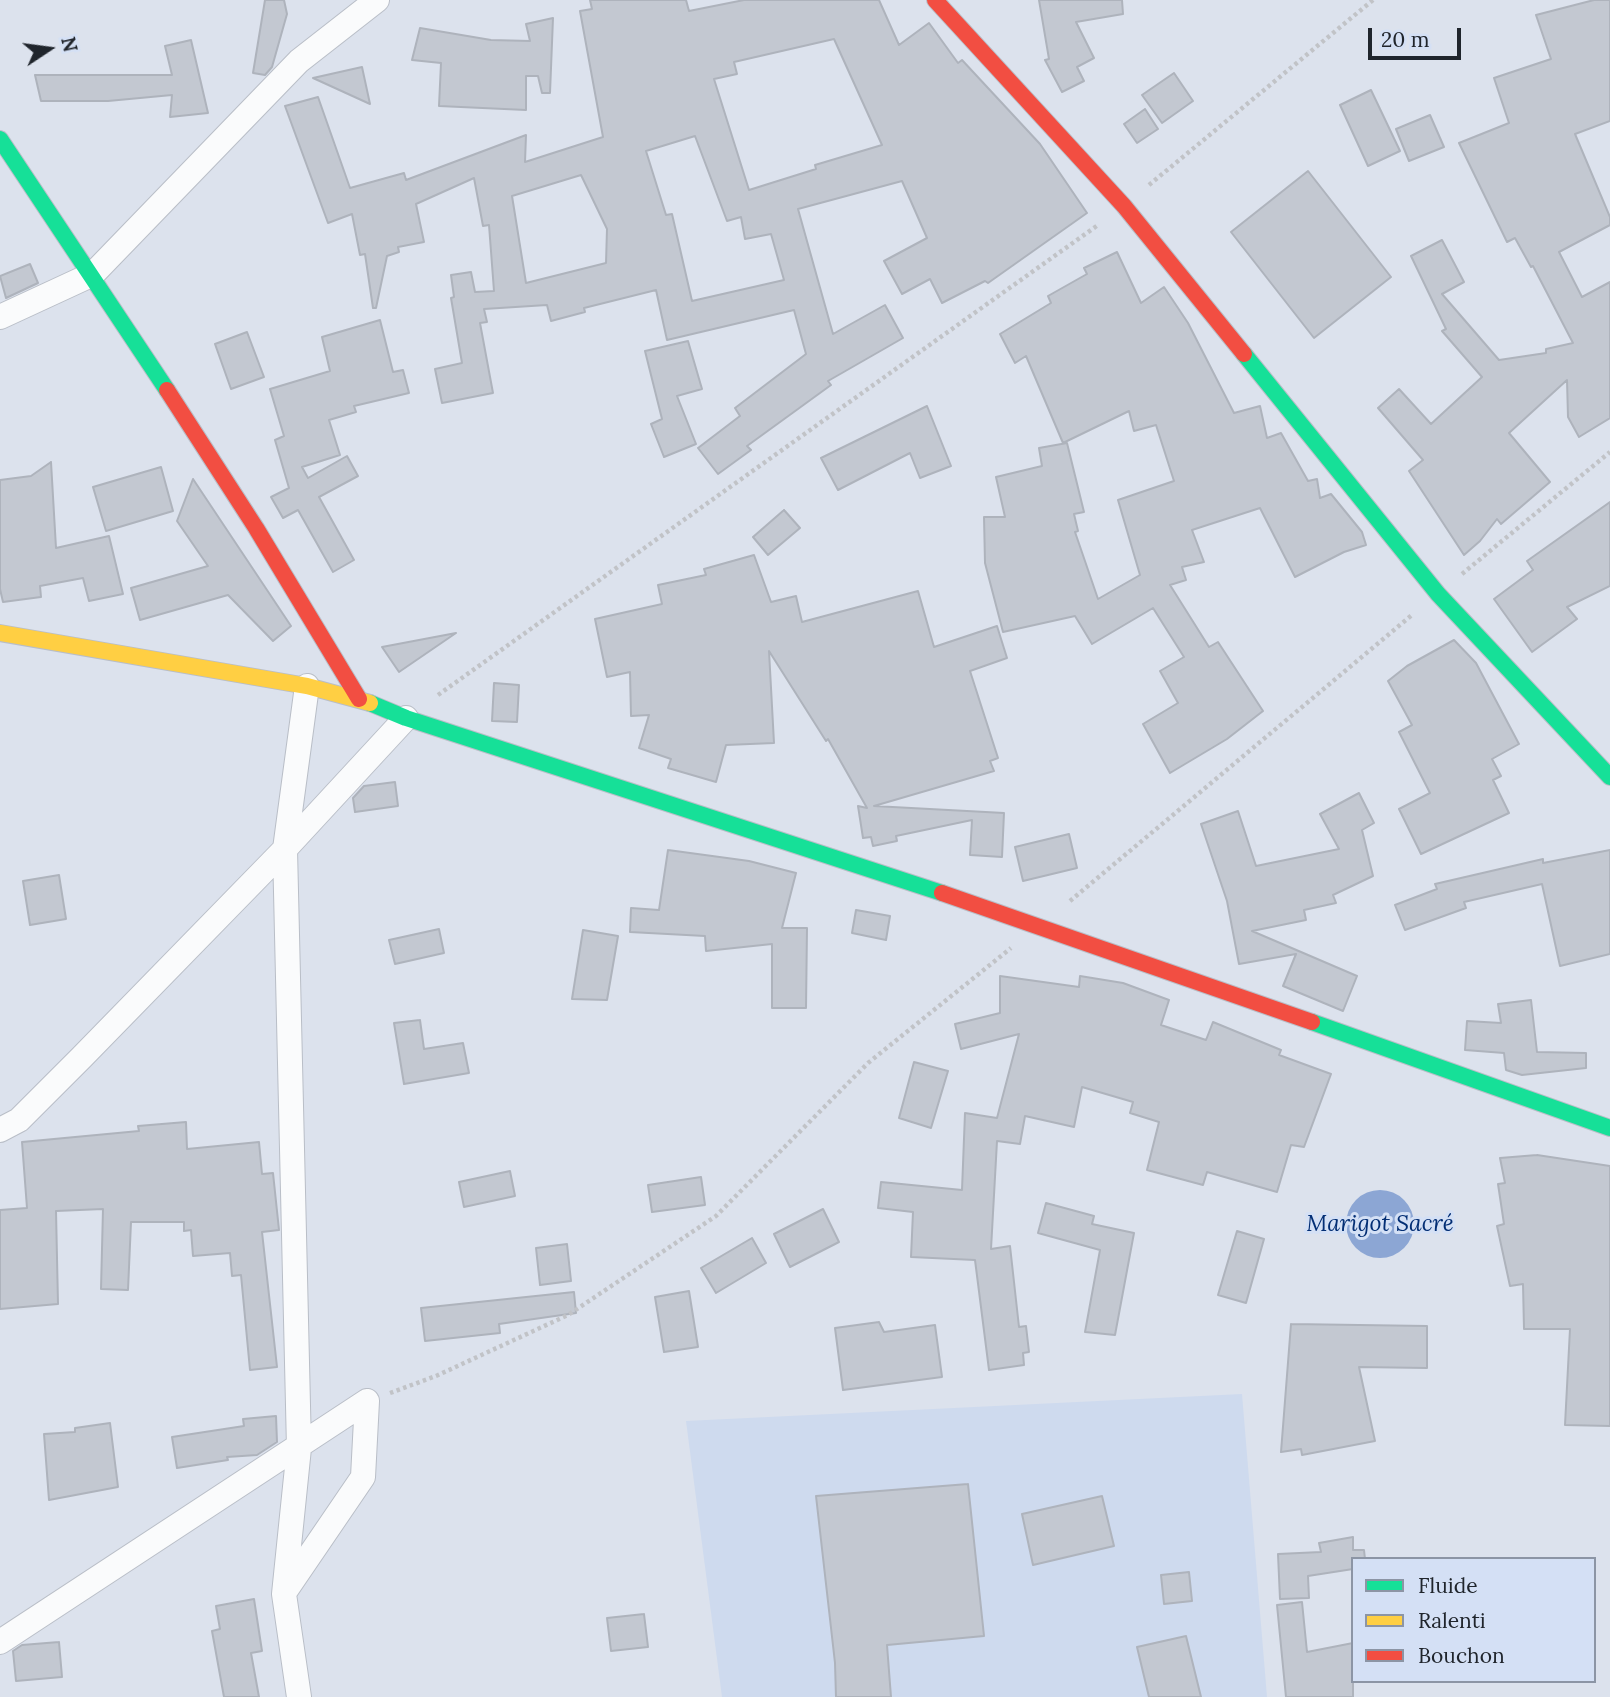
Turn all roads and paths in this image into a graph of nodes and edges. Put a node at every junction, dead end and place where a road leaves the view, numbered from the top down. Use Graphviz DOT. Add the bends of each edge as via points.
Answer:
graph roads {
  1 [pos="377,0"];
  2 [pos="935,0"];
  3 [pos="1373,0"];
  4 [pos="0,139"];
  5 [pos="1124,206"];
  6 [pos="93,274"];
  7 [pos="0,317"];
  8 [pos="1610,452"];
  9 [pos="1438,594"];
  10 [pos="0,633"];
  11 [pos="307,686"];
  12 [pos="359,699"];
  13 [pos="406,718"];
  14 [pos="1610,777"];
  15 [pos="285,849"];
  16 [pos="1040,925"];
  17 [pos="1610,1128"];
  18 [pos="0,1130"];
  19 [pos="367,1401"];
  20 [pos="299,1448"];
  21 [pos="284,1594"];
  22 [pos="0,1642"];
  23 [pos="299,1697"];
  1 -- 6 [label="street" via="299,61"];
  2 -- 5 [label="street"];
  3 -- 5 [label="path"];
  4 -- 6 [label="street"];
  5 -- 9 [label="street"];
  5 -- 13 [label="path"];
  6 -- 7 [label="street"];
  6 -- 12 [label="street"];
  8 -- 9 [label="path"];
  9 -- 14 [label="street"];
  9 -- 16 [label="path"];
  10 -- 11 [label="street"];
  11 -- 12 [label="street"];
  11 -- 15 [label="street"];
  12 -- 13 [label="street"];
  13 -- 15 [label="street"];
  13 -- 16 [label="street"];
  15 -- 18 [label="street" via="19,1120"];
  15 -- 20 [label="street"];
  16 -- 17 [label="street"];
  16 -- 19 [label="path" via="868,1063 716,1216 568,1315 436,1376"];
  19 -- 20 [label="street"];
  19 -- 21 [label="street" via="363,1478"];
  20 -- 21 [label="street"];
  20 -- 22 [label="street"];
  21 -- 23 [label="street"];
}
